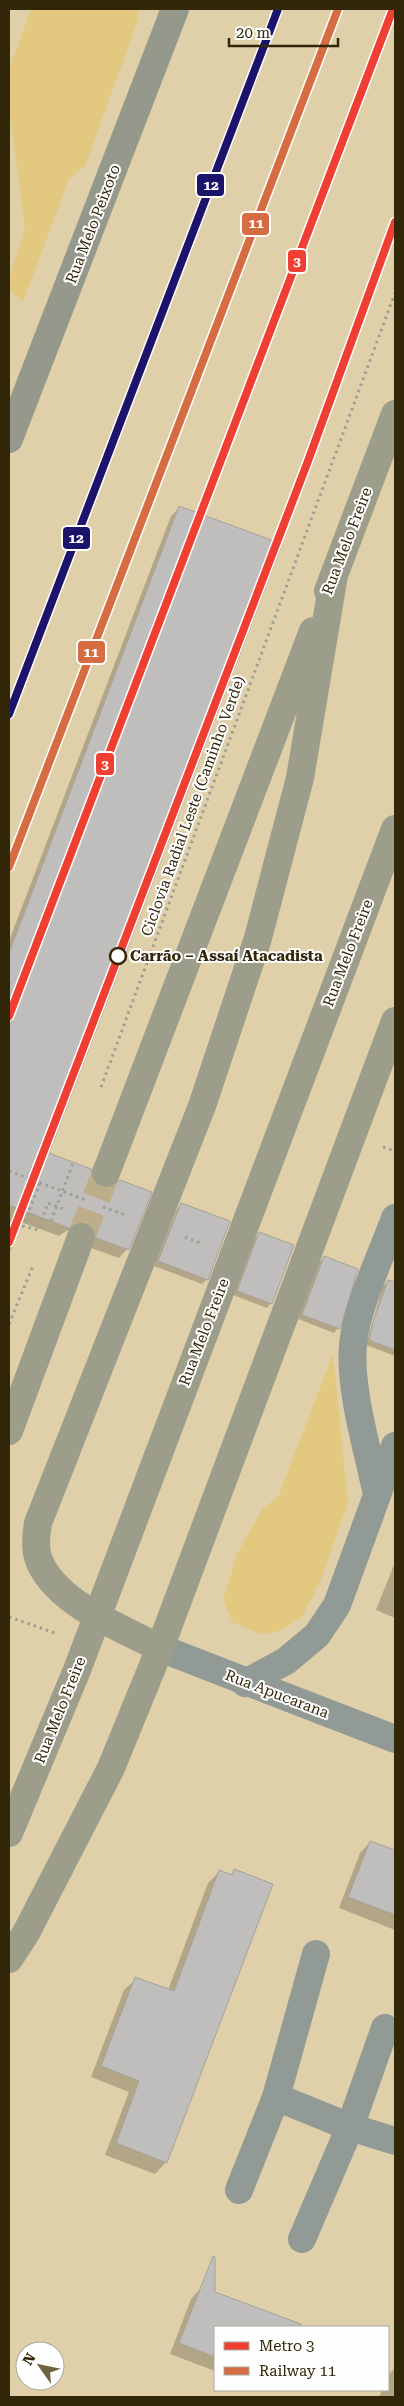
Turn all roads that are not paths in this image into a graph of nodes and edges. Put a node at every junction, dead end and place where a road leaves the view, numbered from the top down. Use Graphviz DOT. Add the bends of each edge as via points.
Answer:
graph roads {
  1 [pos="175,9"];
  2 [pos="395,414"];
  3 [pos="9,440"];
  4 [pos="334,575"];
  5 [pos="395,829"];
  6 [pos="395,1021"];
  7 [pos="106,1173"];
  8 [pos="395,1218"];
  9 [pos="81,1237"];
  10 [pos="9,1431"];
  11 [pos="395,1446"];
  12 [pos="377,1495"];
  13 [pos="97,1615"];
  14 [pos="160,1648"];
  15 [pos="245,1682"];
  16 [pos="395,1739"];
  17 [pos="9,1833"];
  18 [pos="316,1954"];
  19 [pos="9,1959"];
  20 [pos="385,2028"];
  21 [pos="276,2097"];
  22 [pos="350,2127"];
  23 [pos="395,2141"];
  24 [pos="239,2190"];
  25 [pos="302,2240"];
  1 -- 3 [label="main road, Rua Melo Peixoto"];
  2 -- 4 [label="highway, Rua Melo Freire"];
  4 -- 7 [label="highway, Rua Melo Freire"];
  4 -- 13 [label="highway" via="300,778 258,938 202,1106 38,1523 36,1541 41,1565 64,1594"];
  5 -- 13 [label="highway, Rua Melo Freire"];
  6 -- 14 [label="highway"];
  8 -- 12 [label="street" via="359,1316 353,1344 353,1380"];
  9 -- 10 [label="highway"];
  11 -- 12 [label="street"];
  12 -- 15 [label="street" via="337,1604 317,1634 286,1661"];
  13 -- 14 [label="highway"];
  13 -- 17 [label="highway, Rua Melo Freire" via="55,1726"];
  14 -- 15 [label="street, Rua Apucarana"];
  14 -- 19 [label="highway" via="111,1768 26,1933"];
  15 -- 16 [label="street, Rua Apucarana"];
  18 -- 21 [label="street"];
  20 -- 22 [label="street"];
  21 -- 22 [label="street"];
  21 -- 24 [label="street"];
  22 -- 23 [label="street"];
  22 -- 25 [label="street"];
}
